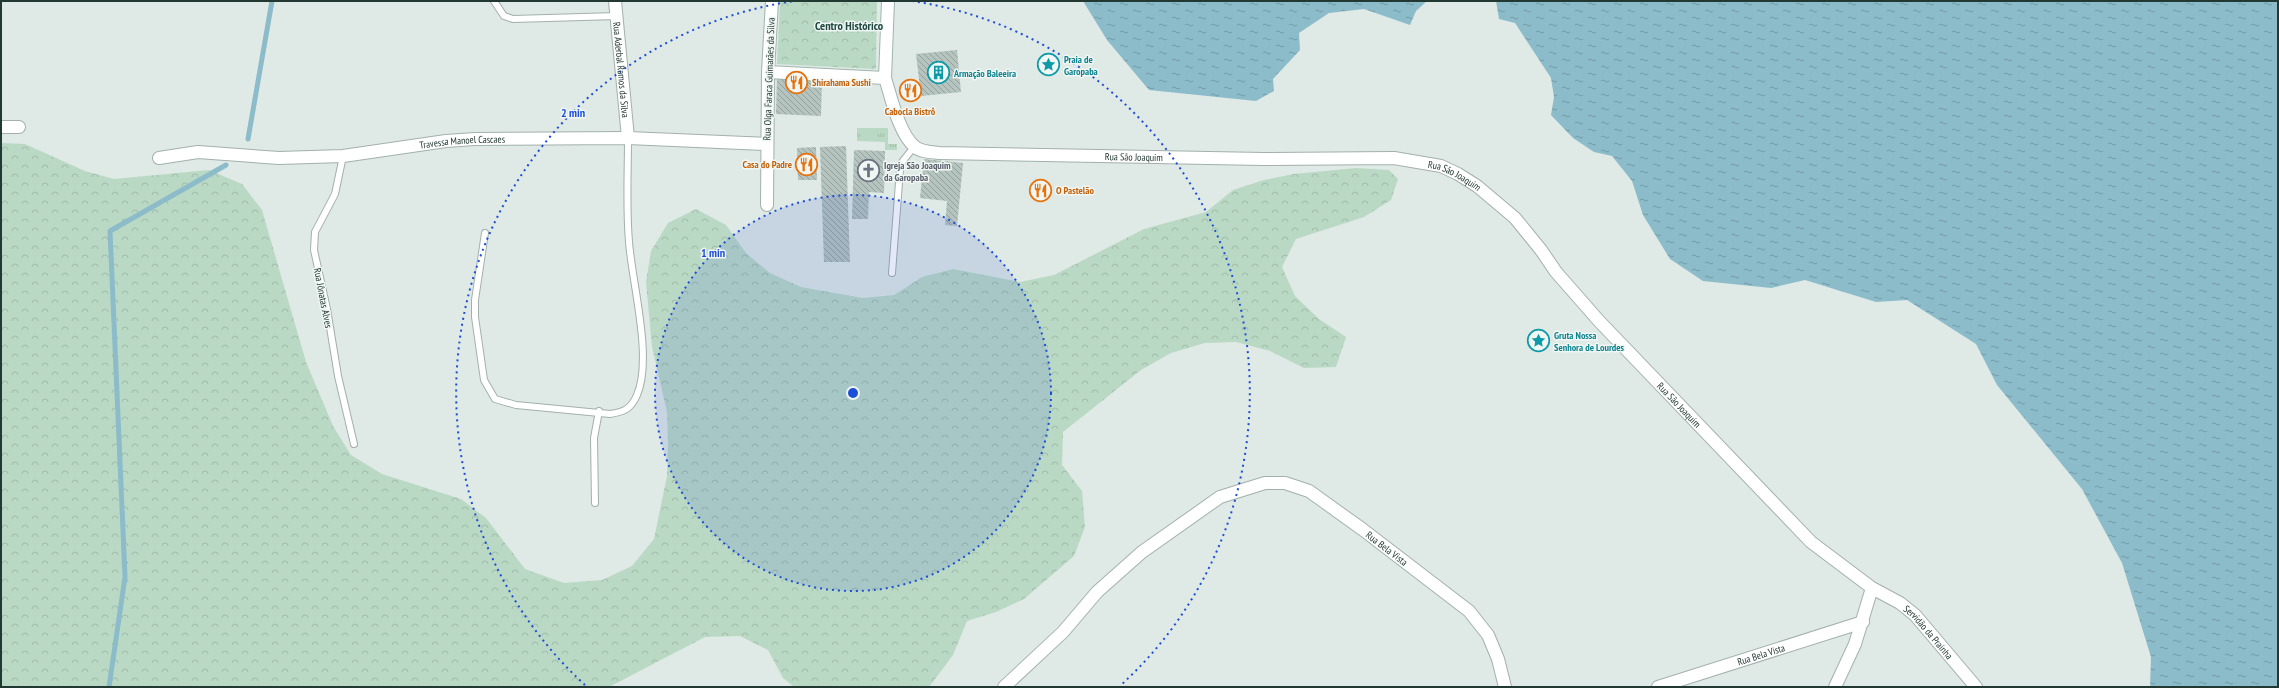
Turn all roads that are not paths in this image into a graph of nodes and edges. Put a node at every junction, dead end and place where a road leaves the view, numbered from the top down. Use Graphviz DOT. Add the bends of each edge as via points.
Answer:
graph roads {
  1 [pos="494,1"];
  2 [pos="615,1"];
  3 [pos="772,1"];
  4 [pos="888,1"];
  5 [pos="617,16"];
  6 [pos="768,72"];
  7 [pos="885,78"];
  8 [pos="1,127"];
  9 [pos="20,127"];
  10 [pos="628,138"];
  11 [pos="766,144"];
  12 [pos="914,146"];
  13 [pos="343,156"];
  14 [pos="159,158"];
  15 [pos="767,205"];
  16 [pos="484,232"];
  17 [pos="892,273"];
  18 [pos="599,411"];
  19 [pos="354,444"];
  20 [pos="595,503"];
  21 [pos="1872,588"];
  22 [pos="1863,622"];
  23 [pos="1004,687"];
  24 [pos="1505,687"];
  25 [pos="1658,687"];
  26 [pos="1835,687"];
  27 [pos="1976,687"];
  1 -- 5 [label="lane" via="504,16 513,19"];
  2 -- 5 [label="street, Rua Aderbal Ramos da Silva"];
  3 -- 6 [label="street, Rua Olga Faraca Guimarães da Silva"];
  4 -- 7 [label="street"];
  5 -- 10 [label="street, Rua Aderbal Ramos da Silva"];
  6 -- 7 [label="street"];
  6 -- 11 [label="street, Rua Olga Faraca Guimarães da Silva"];
  7 -- 12 [label="street" via="901,126"];
  8 -- 9 [label="street"];
  10 -- 11 [label="street, Travessa Manoel Cascaes"];
  10 -- 13 [label="street, Travessa Manoel Cascaes" via="475,139"];
  10 -- 18 [label="lane" via="627,213 643,355 641,376 638,394 631,408 610,414"];
  11 -- 15 [label="street, Rua Olga Faraca Guimarães da Silva"];
  12 -- 17 [label="lane" via="902,162 900,170"];
  12 -- 21 [label="street, Rua São Joaquim" via="939,153 1264,159 1394,158 1441,166 1477,186 1515,218 1542,250 1556,272 1599,321 1811,542"];
  13 -- 14 [label="street, Travessa Manoel Cascaes" via="279,158 198,152"];
  13 -- 19 [label="lane, Rua Jônatas Alves" via="335,194 315,232 314,250"];
  16 -- 18 [label="lane" via="474,300 484,380 488,391 495,399 516,405"];
  18 -- 20 [label="lane" via="594,438"];
  21 -- 22 [label="street"];
  21 -- 27 [label="street, Servidão da Prainha" via="1900,603 1915,616"];
  22 -- 25 [label="street, Rua Bela Vista"];
  22 -- 26 [label="street"];
  23 -- 24 [label="street, Rua Bela Vista" via="1064,632 1097,592 1142,552 1220,497 1265,483 1285,484 1309,491 1469,611 1488,635 1498,659"];
}
